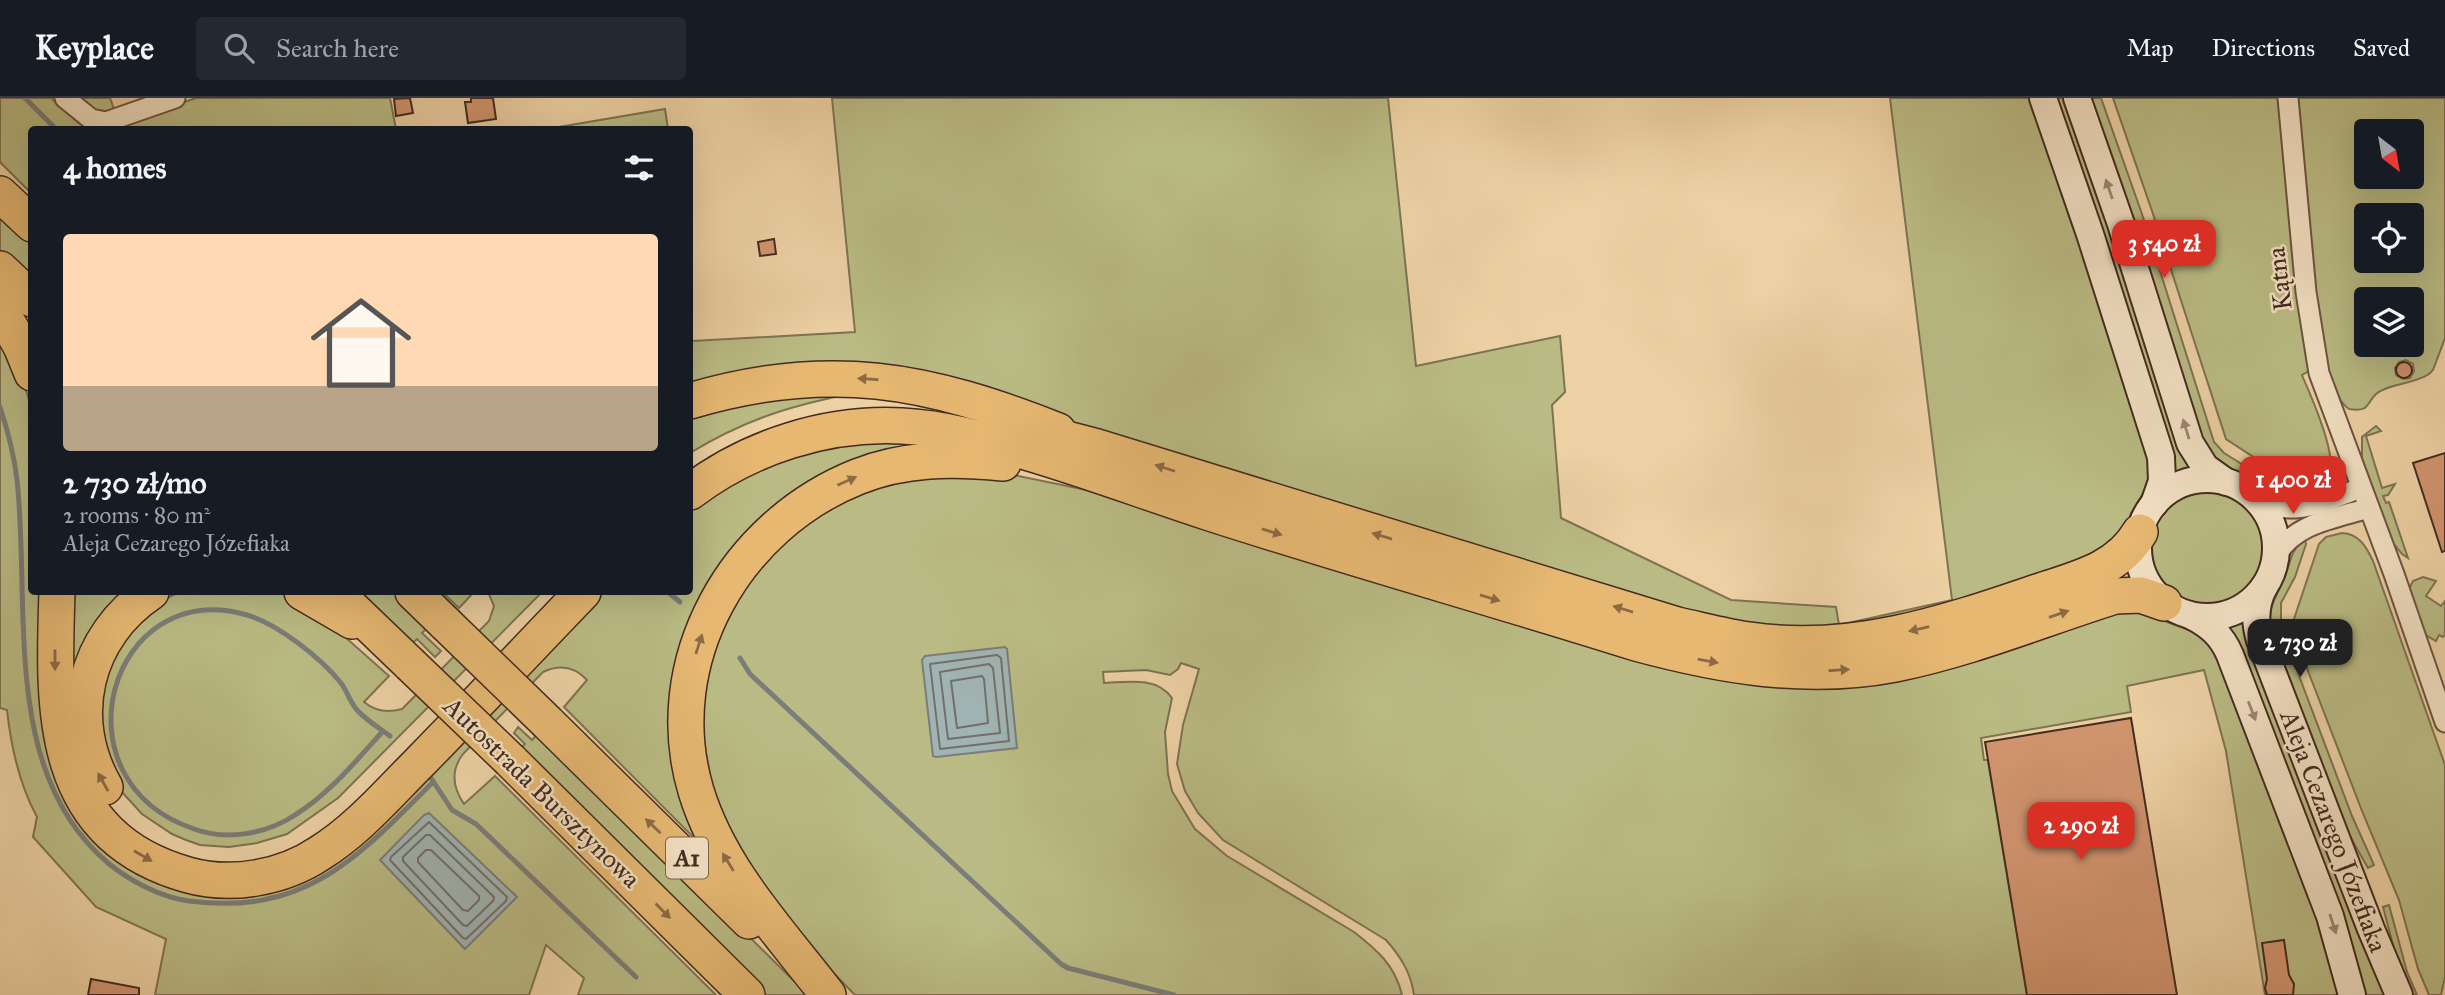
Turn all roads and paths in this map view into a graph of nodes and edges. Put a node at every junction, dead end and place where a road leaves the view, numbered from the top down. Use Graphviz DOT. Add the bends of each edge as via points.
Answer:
graph roads {
  1 [pos="65,98"];
  2 [pos="175,98"];
  3 [pos="2043,98"];
  4 [pos="2077,98"];
  5 [pos="2288,98"];
  6 [pos="0,194"];
  7 [pos="28,220"];
  8 [pos="0,269"];
  9 [pos="28,295"];
  10 [pos="0,309"];
  11 [pos="28,363"];
  12 [pos="693,400"];
  13 [pos="1097,447"];
  14 [pos="693,462"];
  15 [pos="2226,482"];
  16 [pos="2361,488"];
  17 [pos="693,490"];
  18 [pos="2254,499"];
  19 [pos="2369,508"];
  20 [pos="1207,512"];
  21 [pos="2147,518"];
  22 [pos="2276,555"];
  23 [pos="2264,587"];
  24 [pos="57,595"];
  25 [pos="147,595"];
  26 [pos="307,595"];
  27 [pos="338,595"];
  28 [pos="416,595"];
  29 [pos="551,595"];
  30 [pos="580,595"];
  31 [pos="2178,609"];
  32 [pos="399,654"];
  33 [pos="2445,722"];
  34 [pos="747,995"];
  35 [pos="826,995"];
  36 [pos="2352,995"];
  37 [pos="2399,995"];
  1 -- 2 [label="street" via="91,119 106,122"];
  3 -- 21 [label="main road" via="2161,457 2162,481"];
  15 -- 4 [label="main road, one-way" via="2205,467 2190,443"];
  5 -- 16 [label="street, Kątna" via="2306,292 2319,373"];
  6 -- 7 [label="highway"];
  8 -- 9 [label="highway"];
  10 -- 11 [label="highway"];
  13 -- 12 [label="highway, one-way" via="997,407 889,381 806,378"];
  13 -- 14 [label="highway" via="924,407 861,405 784,419 731,440"];
  21 -- 13 [label="highway, one-way" via="2126,553 2106,566 1963,618 1848,642 1774,642 1677,625"];
  15 -- 18 [label="main road"];
  15 -- 21 [label="main road" via="2186,482 2166,492"];
  16 -- 18 [label="street" via="2294,509"];
  16 -- 19 [label="street, Kątna"];
  17 -- 20 [label="highway" via="735,463 789,441 841,430 902,426 1002,445"];
  18 -- 22 [label="main road" via="2269,519"];
  19 -- 22 [label="street" via="2294,533"];
  19 -- 33 [label="street, Kątna"];
  20 -- 31 [label="highway, one-way" via="1636,643 1747,668 1815,672 1894,664 1961,648 2115,596 2141,595"];
  35 -- 20 [label="highway, one-way" via="727,861 706,819 690,764 686,714 696,653 712,608 741,562 778,524 813,498 859,476 922,460 975,460 1063,474"];
  21 -- 31 [label="main road" via="2138,557 2141,568 2146,580"];
  22 -- 23 [label="main road"];
  23 -- 31 [label="main road" via="2237,611 2213,617"];
  23 -- 37 [label="main road, Aleja Cezarego Józefiaka" via="2255,613 2260,640"];
  24 -- 30 [label="highway, one-way" via="57,716 67,761 84,800 134,852 171,870 219,881 273,874 320,854 424,758"];
  29 -- 25 [label="highway, one-way" via="340,810 287,844 228,857 185,850 145,830 113,799 92,758 84,724 90,669 113,627"];
  26 -- 32 [label="highway"];
  27 -- 32 [label="highway, Autostrada Bursztynowa / A1"];
  35 -- 28 [label="highway, Autostrada Bursztynowa / A1, one-way, bridge"];
  31 -- 36 [label="main road, Aleja Cezarego Józefiaka, one-way" via="2213,629 2228,648 2321,891"];
  32 -- 34 [label="highway, Autostrada Bursztynowa / A1, one-way, bridge"];
}
